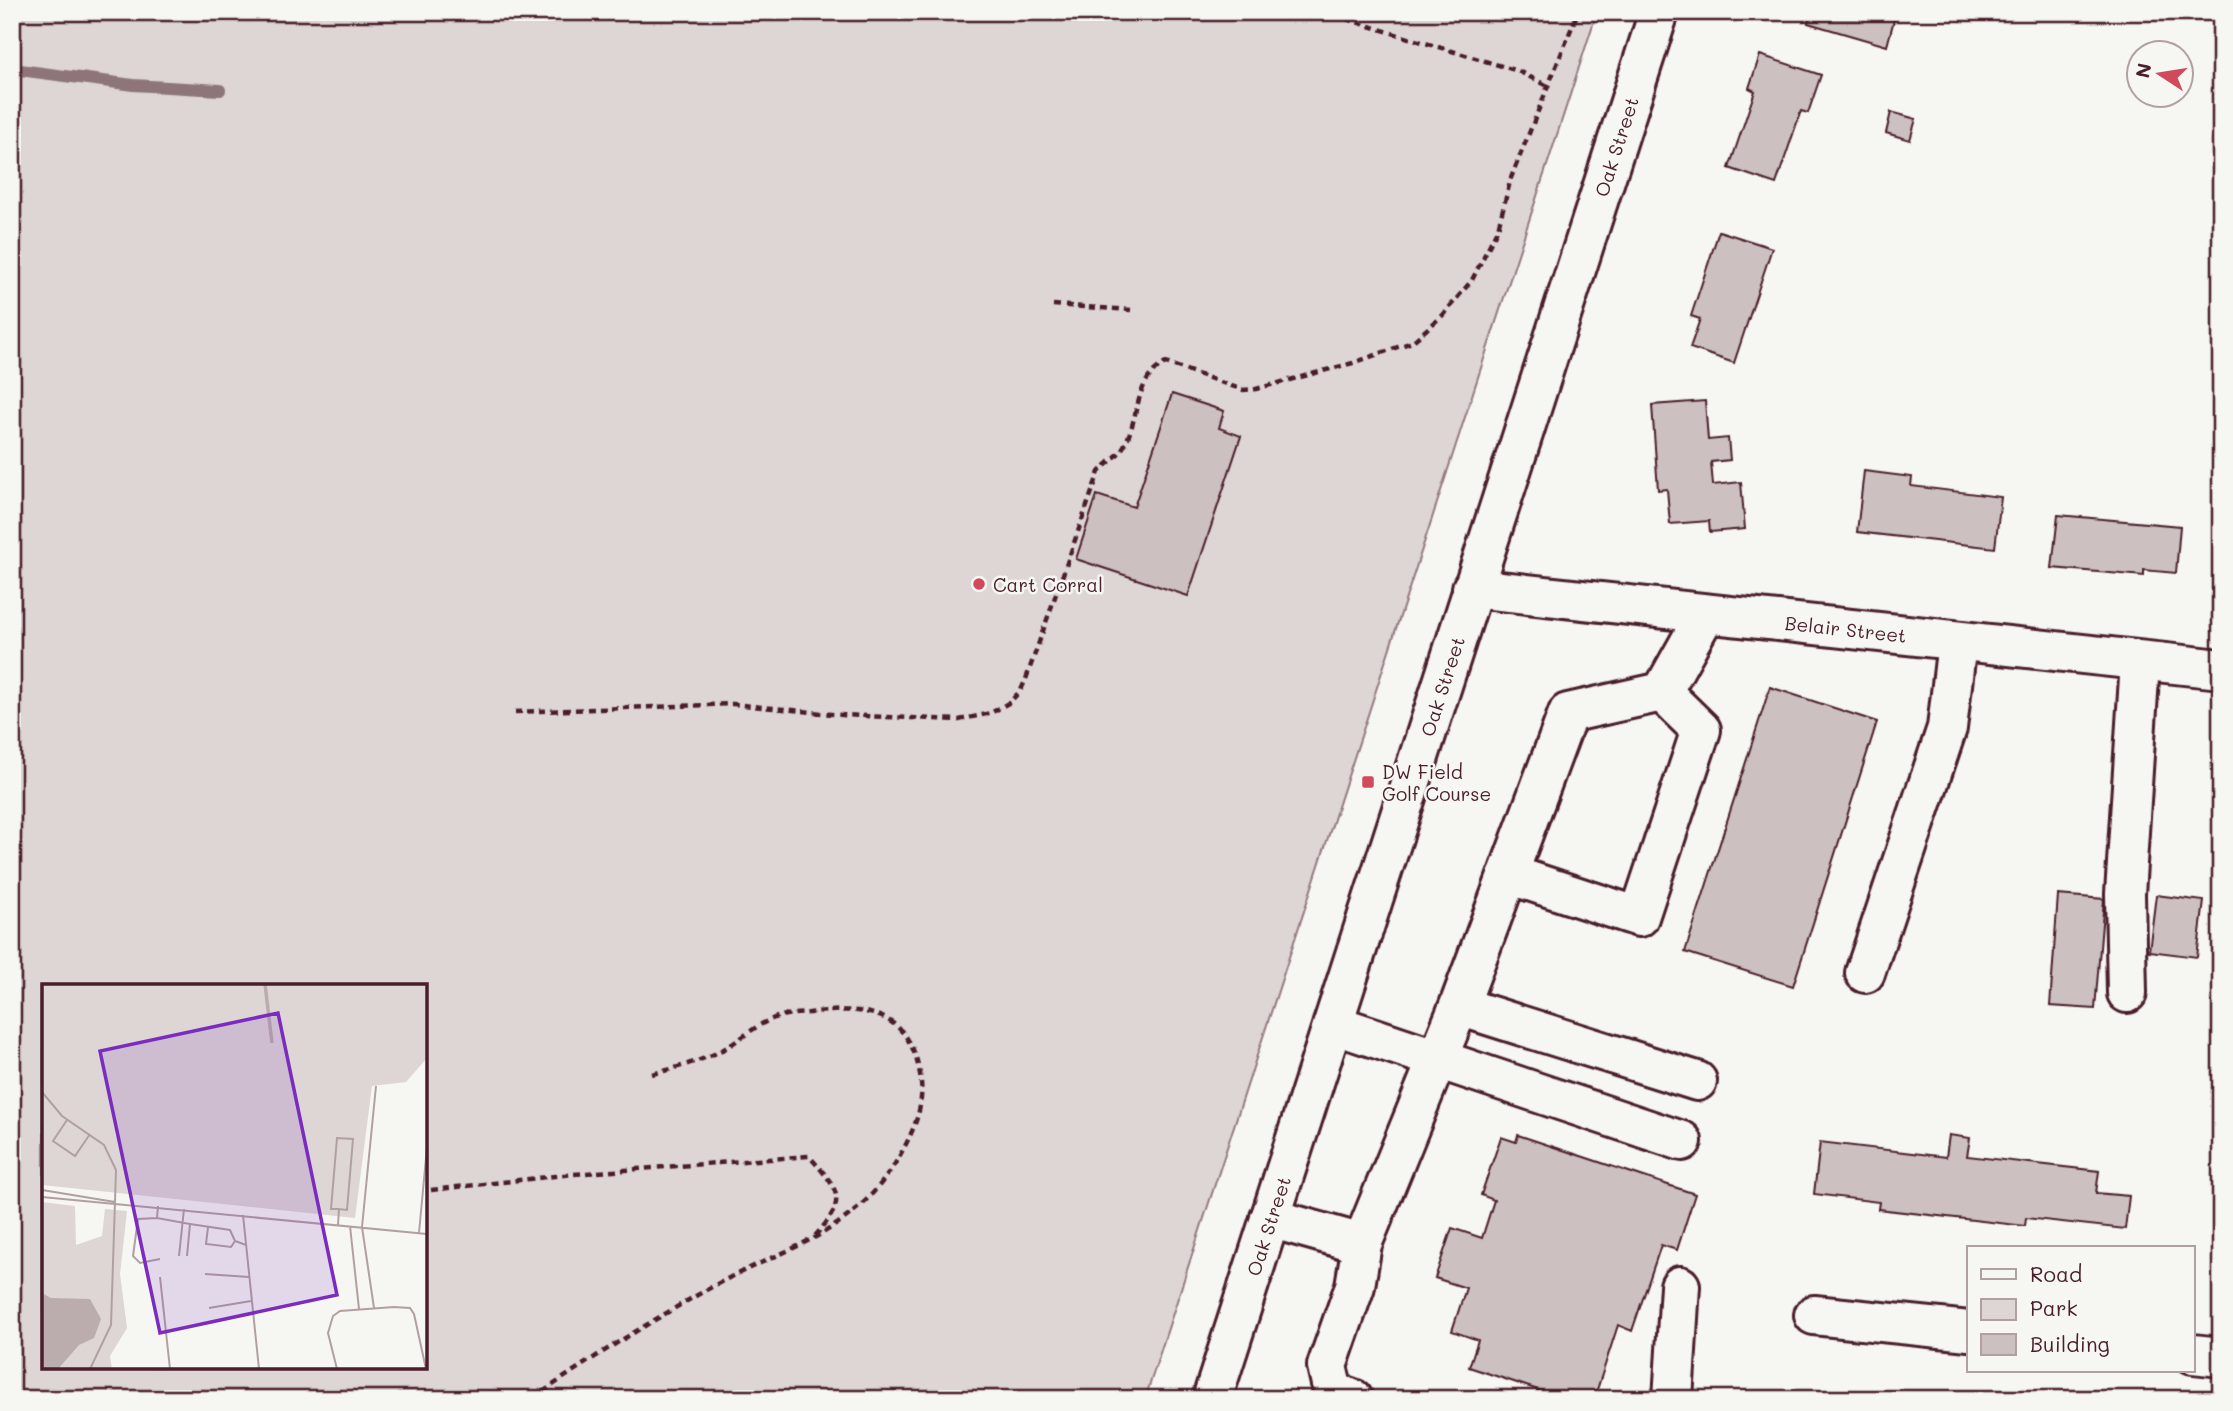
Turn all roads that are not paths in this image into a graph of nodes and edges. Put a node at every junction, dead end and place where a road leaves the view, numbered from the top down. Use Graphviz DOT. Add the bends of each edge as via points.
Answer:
graph roads {
  1 [pos="1659,12"];
  2 [pos="1472,588"];
  3 [pos="1705,615"];
  4 [pos="1957,642"];
  5 [pos="2140,662"];
  6 [pos="2221,669"];
  7 [pos="1662,692"];
  8 [pos="1508,874"];
  9 [pos="1865,973"];
  10 [pos="2127,993"];
  11 [pos="1459,1006"];
  12 [pos="1333,1024"];
  13 [pos="1436,1058"];
  14 [pos="1697,1081"];
  15 [pos="1682,1142"];
  16 [pos="1270,1218"];
  17 [pos="1362,1244"];
  18 [pos="1680,1286"];
  19 [pos="1814,1315"];
  20 [pos="1967,1331"];
  21 [pos="2194,1354"];
  22 [pos="2221,1357"];
  23 [pos="1212,1399"];
  24 [pos="1353,1399"];
  25 [pos="1673,1399"];
  1 -- 2 [label="main road, Oak Street"];
  2 -- 3 [label="main road, Belair Street"];
  2 -- 12 [label="main road, Oak Street"];
  3 -- 4 [label="main road, Belair Street"];
  3 -- 7 [label="main road"];
  4 -- 5 [label="main road, Belair Street"];
  4 -- 9 [label="main road" via="1947,728"];
  5 -- 6 [label="main road, Belair Street"];
  5 -- 10 [label="main road" via="2125,894"];
  7 -- 8 [label="main road" via="1568,713"];
  7 -- 8 [label="main road" via="1701,730 1639,918"];
  8 -- 11 [label="main road"];
  11 -- 13 [label="main road"];
  11 -- 14 [label="main road"];
  12 -- 13 [label="main road"];
  12 -- 16 [label="main road, Oak Street"];
  13 -- 15 [label="main road"];
  13 -- 17 [label="main road"];
  16 -- 17 [label="main road"];
  16 -- 23 [label="main road, Oak Street"];
  17 -- 24 [label="main road" via="1355,1286 1327,1366 1333,1392"];
  18 -- 25 [label="main road"];
  19 -- 20 [label="main road"];
  21 -- 22 [label="main road"];
}
